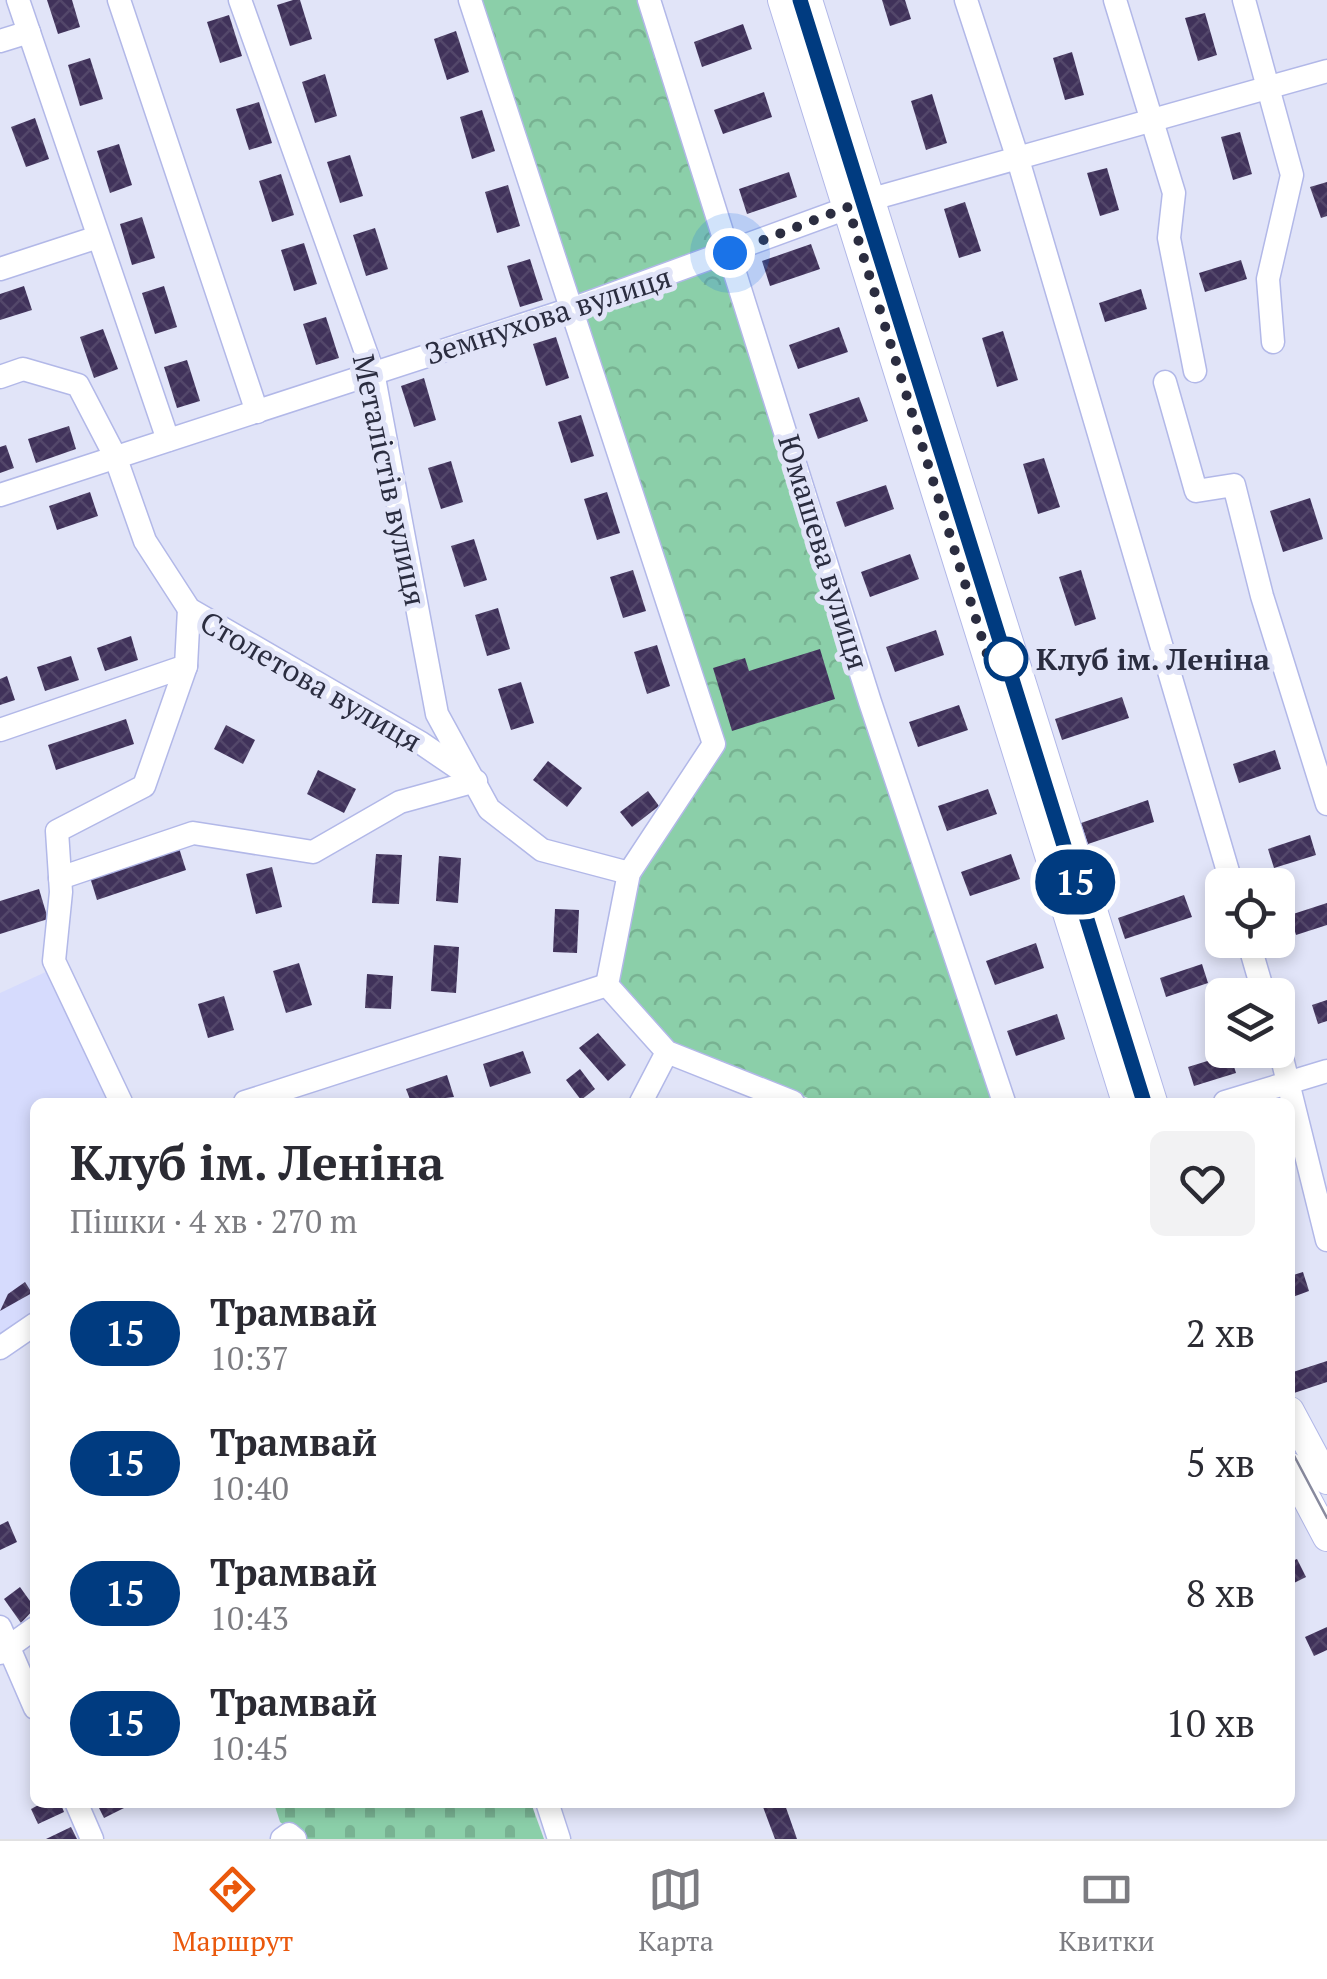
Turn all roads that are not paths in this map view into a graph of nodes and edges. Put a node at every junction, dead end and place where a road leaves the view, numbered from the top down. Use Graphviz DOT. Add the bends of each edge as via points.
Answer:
graph roads {
  1 [pos="18,0"];
  2 [pos="119,0"];
  3 [pos="240,0"];
  4 [pos="470,0"];
  5 [pos="650,0"];
  6 [pos="782,0"];
  7 [pos="808,0"];
  8 [pos="966,0"];
  9 [pos="1115,0"];
  10 [pos="1244,0"];
  11 [pos="28,32"];
  12 [pos="0,41"];
  13 [pos="1327,71"];
  14 [pos="1269,84"];
  15 [pos="1151,118"];
  16 [pos="1017,156"];
  17 [pos="860,203"];
  18 [pos="98,237"];
  19 [pos="730,253"];
  20 [pos="0,269"];
  21 [pos="574,308"];
  22 [pos="1273,342"];
  23 [pos="1195,371"];
  24 [pos="373,372"];
  25 [pos="0,377"];
  26 [pos="1165,382"];
  27 [pos="256,412"];
  28 [pos="168,440"];
  29 [pos="115,456"];
  30 [pos="0,495"];
  31 [pos="188,610"];
  32 [pos="186,666"];
  33 [pos="0,730"];
  34 [pos="476,781"];
  35 [pos="1327,804"];
  36 [pos="1227,868"];
  37 [pos="629,873"];
  38 [pos="60,878"];
  39 [pos="607,985"];
  40 [pos="668,1052"];
  41 [pos="1285,1068"];
  42 [pos="1327,1071"];
  43 [pos="1289,1082"];
  44 [pos="315,1093"];
  45 [pos="119,1098"];
  46 [pos="276,1098"];
  47 [pos="643,1098"];
  48 [pos="775,1098"];
  49 [pos="1003,1098"];
  50 [pos="1125,1098"];
  51 [pos="1152,1098"];
  52 [pos="1237,1098"];
  53 [pos="1293,1098"];
  54 [pos="1295,1107"];
  55 [pos="1327,1240"];
  56 [pos="30,1327"];
  57 [pos="0,1348"];
  58 [pos="1295,1420"];
  59 [pos="1295,1476"];
  60 [pos="1327,1480"];
  61 [pos="1327,1537"];
  62 [pos="30,1630"];
  63 [pos="3,1642"];
  64 [pos="30,1698"];
  65 [pos="79,1808"];
  66 [pos="549,1808"];
  67 [pos="92,1839"];
  68 [pos="559,1839"];
  1 -- 11 [label="street"];
  2 -- 27 [label="street"];
  3 -- 24 [label="street, Металістів вулиця"];
  4 -- 21 [label="street"];
  5 -- 19 [label="street, Юмашева вулиця"];
  6 -- 17 [label="main road"];
  7 -- 17 [label="main road"];
  8 -- 16 [label="street"];
  9 -- 15 [label="street"];
  10 -- 14 [label="street"];
  11 -- 12 [label="street"];
  11 -- 18 [label="street"];
  13 -- 14 [label="street, Земнухова вулиця"];
  14 -- 15 [label="street, Земнухова вулиця"];
  14 -- 22 [label="street" via="1292,175 1268,278"];
  15 -- 16 [label="street, Земнухова вулиця"];
  15 -- 23 [label="street" via="1174,193 1169,238"];
  16 -- 17 [label="street, Земнухова вулиця"];
  16 -- 36 [label="street"];
  17 -- 19 [label="street, Земнухова вулиця"];
  17 -- 50 [label="main road"];
  17 -- 51 [label="main road"];
  18 -- 20 [label="street"];
  18 -- 28 [label="street"];
  19 -- 21 [label="street, Земнухова вулиця"];
  19 -- 49 [label="street, Юмашева вулиця"];
  21 -- 24 [label="street, Земнухова вулиця"];
  21 -- 37 [label="street" via="714,744"];
  24 -- 27 [label="street, Земнухова вулиця"];
  24 -- 34 [label="street, Металістів вулиця" via="436,714"];
  25 -- 29 [label="street, Столетова вулиця" via="23,369 78,384"];
  26 -- 35 [label="street" via="1196,491 1234,485"];
  27 -- 28 [label="street, Земнухова вулиця"];
  28 -- 29 [label="street, Земнухова вулиця"];
  29 -- 30 [label="street, Земнухова вулиця"];
  29 -- 31 [label="street, Столетова вулиця" via="145,541"];
  31 -- 32 [label="street"];
  31 -- 34 [label="street, Столетова вулиця"];
  32 -- 33 [label="street"];
  32 -- 38 [label="street" via="144,786 57,831"];
  34 -- 37 [label="street, Металістів вулиця" via="490,809 542,850"];
  34 -- 38 [label="street" via="400,802 313,852 193,833"];
  37 -- 39 [label="street"];
  38 -- 45 [label="street" via="54,961"];
  39 -- 40 [label="street"];
  39 -- 44 [label="street"];
  40 -- 47 [label="street"];
  40 -- 48 [label="street"];
  41 -- 43 [label="street"];
  42 -- 43 [label="street"];
  43 -- 52 [label="street"];
  43 -- 53 [label="street"];
  44 -- 46 [label="street"];
  54 -- 55 [label="street"];
  56 -- 57 [label="street"];
  58 -- 60 [label="main road"];
  59 -- 61 [label="main road"];
  62 -- 63 [label="street"];
  63 -- 64 [label="street"];
  65 -- 67 [label="street"];
  66 -- 68 [label="street"];
}
